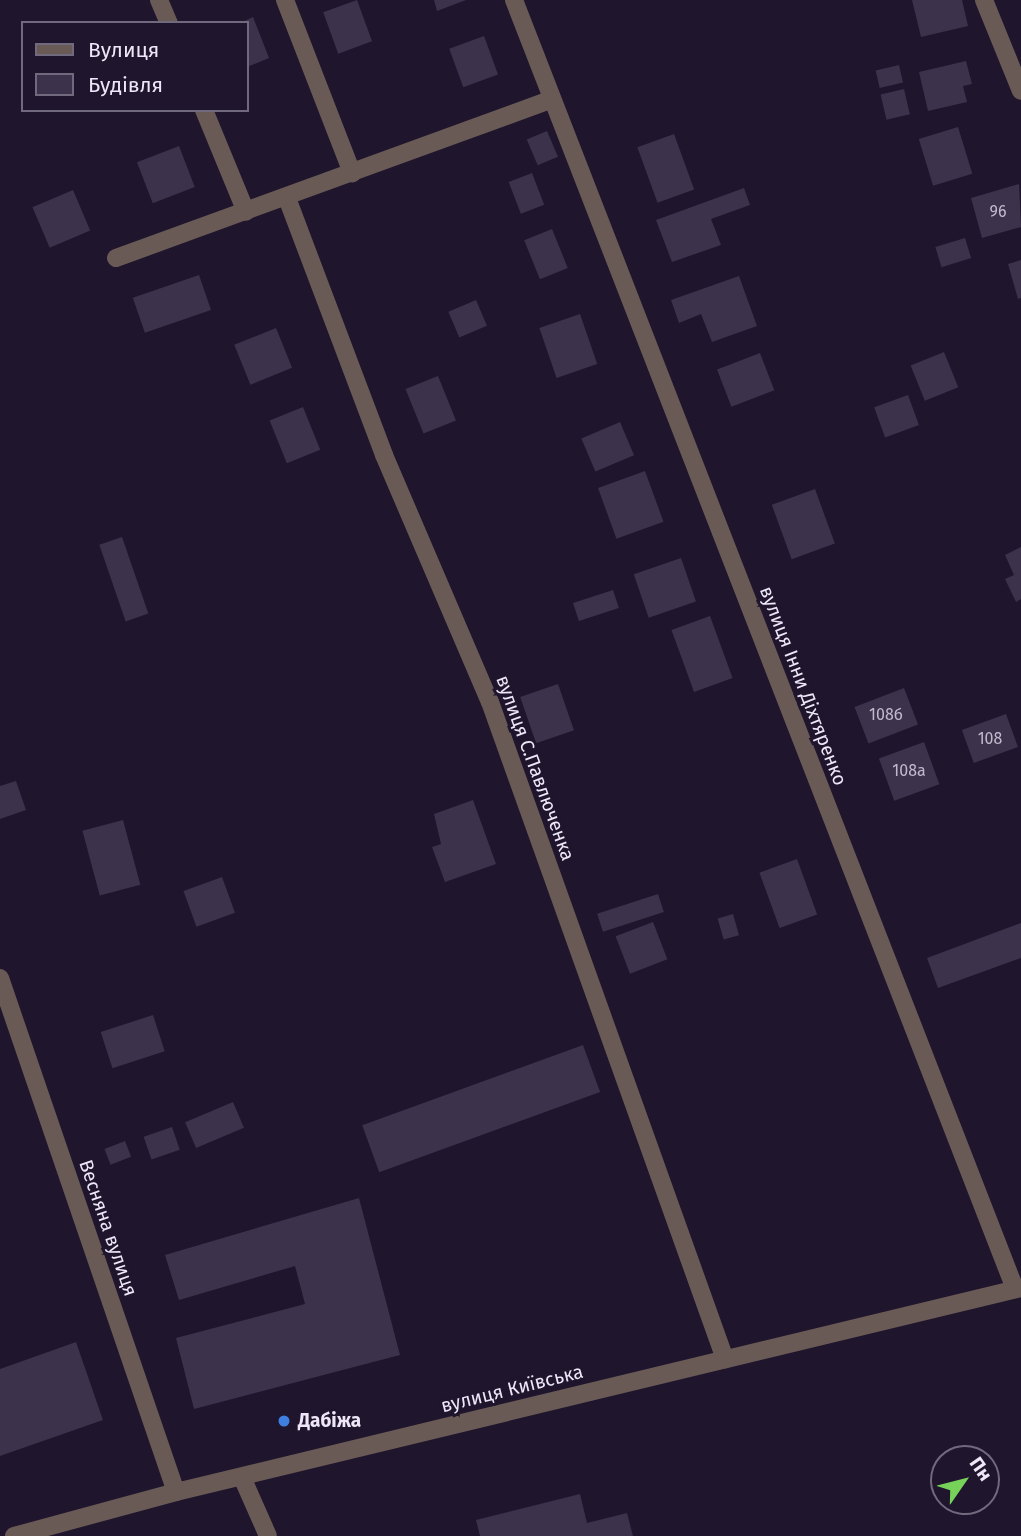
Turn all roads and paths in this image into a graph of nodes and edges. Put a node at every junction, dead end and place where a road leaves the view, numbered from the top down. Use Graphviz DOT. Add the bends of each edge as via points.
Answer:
graph roads {
  1 [pos="159,0"];
  2 [pos="285,0"];
  3 [pos="514,0"];
  4 [pos="984,0"];
  5 [pos="168,21"];
  6 [pos="1021,91"];
  7 [pos="552,99"];
  8 [pos="205,112"];
  9 [pos="352,173"];
  10 [pos="287,198"];
  11 [pos="246,212"];
  12 [pos="116,258"];
  13 [pos="0,978"];
  14 [pos="1018,1288"];
  15 [pos="725,1359"];
  16 [pos="242,1477"];
  17 [pos="176,1492"];
  18 [pos="15,1536"];
  19 [pos="268,1536"];
  1 -- 5 [label="street"];
  2 -- 9 [label="street"];
  3 -- 7 [label="street, вулиця Інни Діхтяренко"];
  4 -- 6 [label="street"];
  7 -- 9 [label="street"];
  7 -- 14 [label="street, вулиця Інни Діхтяренко"];
  8 -- 11 [label="street"];
  9 -- 10 [label="street"];
  10 -- 11 [label="street"];
  10 -- 15 [label="street, вулиця С.Павлюченка" via="384,455 490,702"];
  11 -- 12 [label="street"];
  13 -- 17 [label="street, Весняна вулиця"];
  14 -- 15 [label="street, вулиця Київська"];
  15 -- 16 [label="street, вулиця Київська"];
  16 -- 17 [label="street, вулиця Київська"];
  16 -- 19 [label="street"];
  17 -- 18 [label="street, вулиця Київська"];
}
